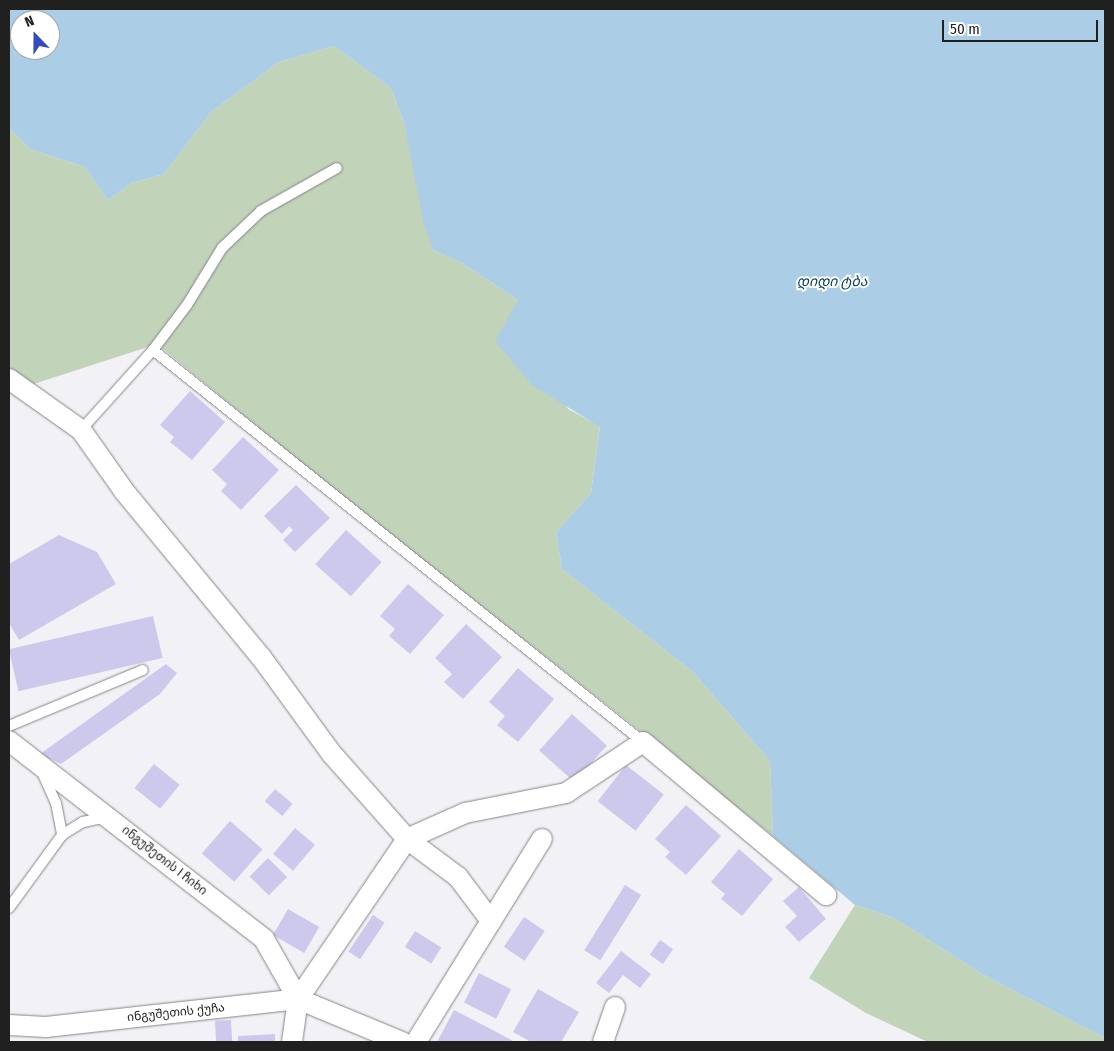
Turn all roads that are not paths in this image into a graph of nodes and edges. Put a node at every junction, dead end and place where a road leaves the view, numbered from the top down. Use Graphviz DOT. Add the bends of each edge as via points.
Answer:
graph roads {
  1 [pos="337,168"];
  2 [pos="153,350"];
  3 [pos="9,379"];
  4 [pos="81,430"];
  5 [pos="143,670"];
  6 [pos="11,721"];
  7 [pos="9,741"];
  8 [pos="642,742"];
  9 [pos="39,764"];
  10 [pos="107,816"];
  11 [pos="62,835"];
  12 [pos="407,839"];
  13 [pos="542,839"];
  14 [pos="826,896"];
  15 [pos="9,908"];
  16 [pos="491,921"];
  17 [pos="298,999"];
  18 [pos="614,1007"];
  19 [pos="9,1025"];
  20 [pos="292,1042"];
  21 [pos="402,1042"];
  22 [pos="416,1042"];
  23 [pos="603,1042"];
  1 -- 2 [label="lane" via="261,211 222,248 187,305"];
  2 -- 4 [label="lane"];
  2 -- 8 [label="lane"];
  3 -- 4 [label="street"];
  4 -- 12 [label="street" via="124,491 261,658 331,753"];
  5 -- 6 [label="lane"];
  7 -- 9 [label="street, ინგუშეთის I ჩიხი"];
  8 -- 12 [label="street" via="566,793 465,813"];
  8 -- 14 [label="street"];
  9 -- 10 [label="street, ინგუშეთის I ჩიხი"];
  9 -- 11 [label="lane" via="56,803"];
  10 -- 11 [label="lane" via="83,822"];
  10 -- 17 [label="street, ინგუშეთის I ჩიხი" via="264,939"];
  11 -- 15 [label="lane"];
  12 -- 16 [label="street" via="458,877"];
  12 -- 17 [label="street"];
  13 -- 16 [label="street"];
  16 -- 22 [label="street"];
  17 -- 19 [label="street, ინგუშეთის ქუჩა" via="46,1027"];
  17 -- 20 [label="street"];
  17 -- 21 [label="street"];
  18 -- 23 [label="street"];
}
